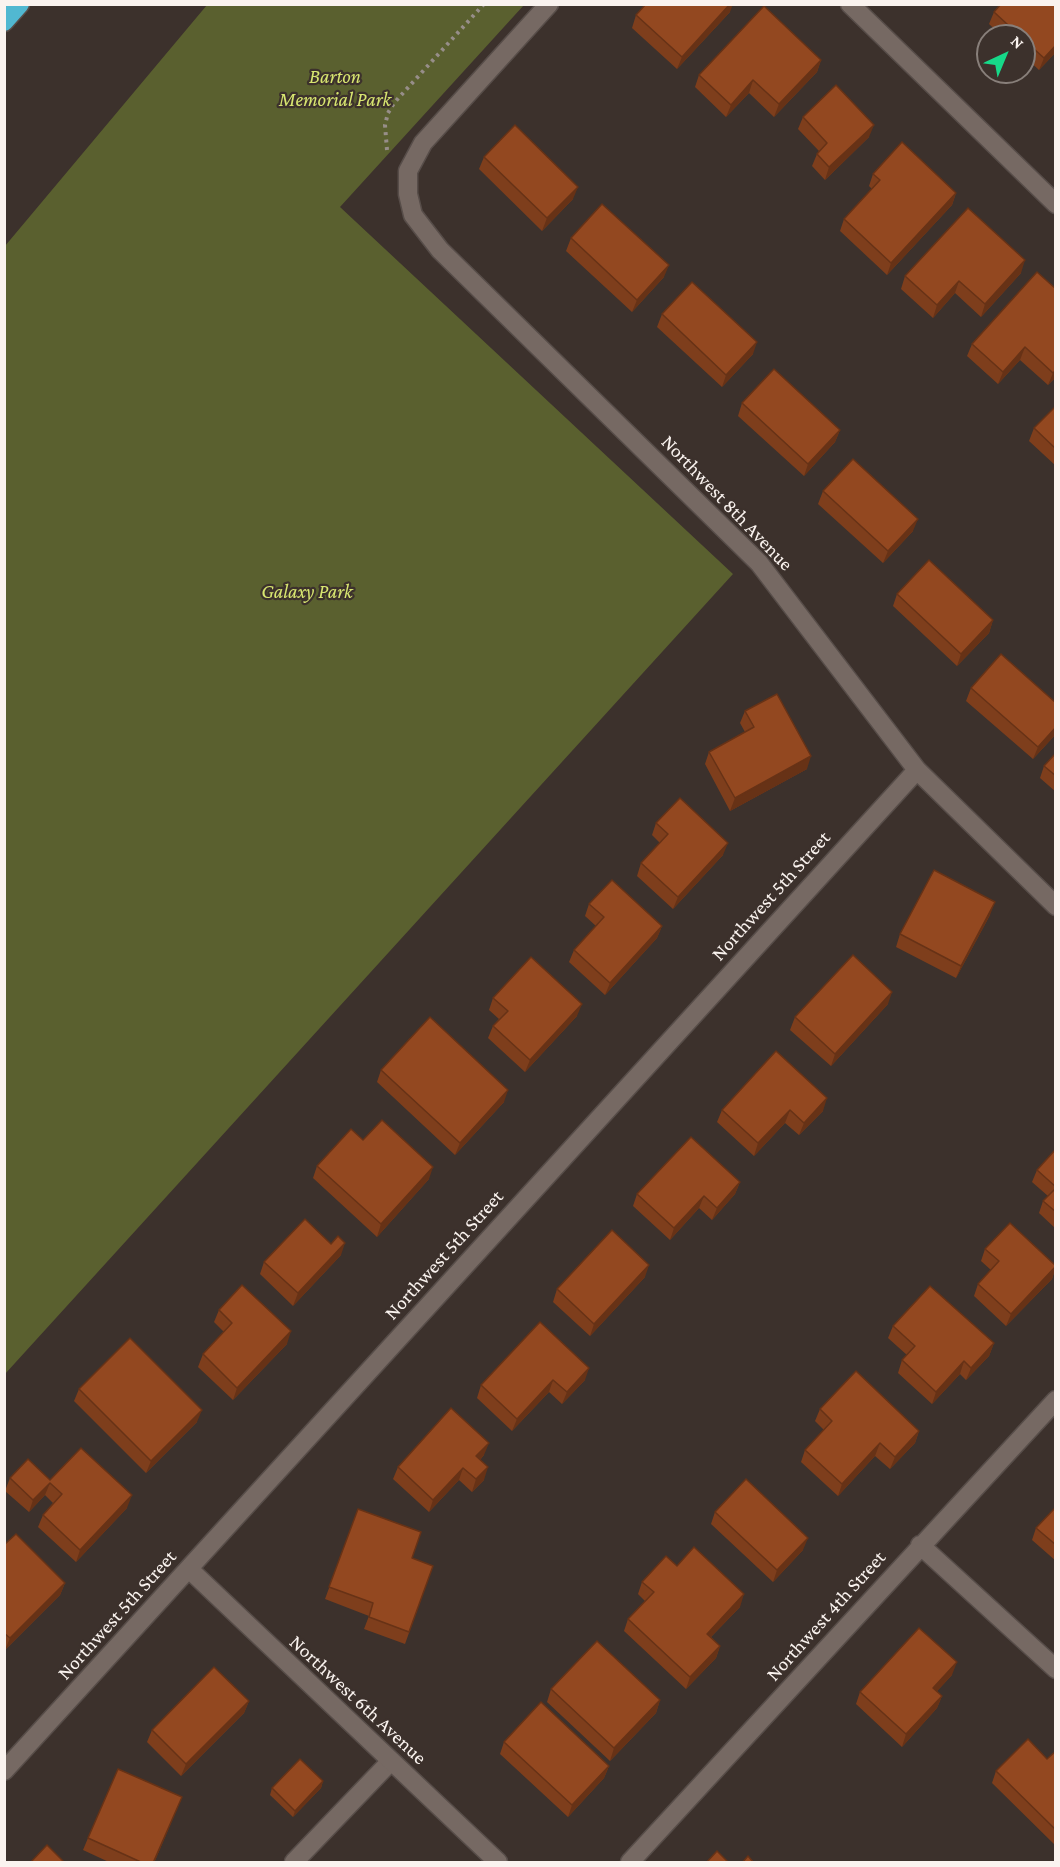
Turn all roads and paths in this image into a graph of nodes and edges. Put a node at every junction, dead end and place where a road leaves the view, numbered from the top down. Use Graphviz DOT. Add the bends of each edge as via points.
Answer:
graph roads {
  1 [pos="20,4"];
  2 [pos="484,4"];
  3 [pos="549,4"];
  4 [pos="850,4"];
  5 [pos="4,22"];
  6 [pos="388,150"];
  7 [pos="1056,204"];
  8 [pos="917,770"];
  9 [pos="1056,906"];
  10 [pos="1056,1400"];
  11 [pos="920,1545"];
  12 [pos="189,1569"];
  13 [pos="1056,1669"];
  14 [pos="391,1761"];
  15 [pos="4,1771"];
  16 [pos="294,1863"];
  17 [pos="498,1863"];
  18 [pos="630,1863"];
  1 -- 5 [label="highway"];
  2 -- 6 [label="path" via="394,103 385,125"];
  3 -- 8 [label="street, Northwest 8th Avenue" via="423,143 408,171 408,194 414,215 440,250 759,563"];
  4 -- 7 [label="street"];
  8 -- 9 [label="street, Northwest 8th Avenue"];
  8 -- 12 [label="street, Northwest 5th Street"];
  10 -- 11 [label="street, Northwest 4th Street"];
  11 -- 13 [label="street"];
  11 -- 18 [label="street, Northwest 4th Street"];
  12 -- 14 [label="street, Northwest 6th Avenue"];
  12 -- 15 [label="street, Northwest 5th Street"];
  14 -- 16 [label="street"];
  14 -- 17 [label="street, Northwest 6th Avenue"];
}
